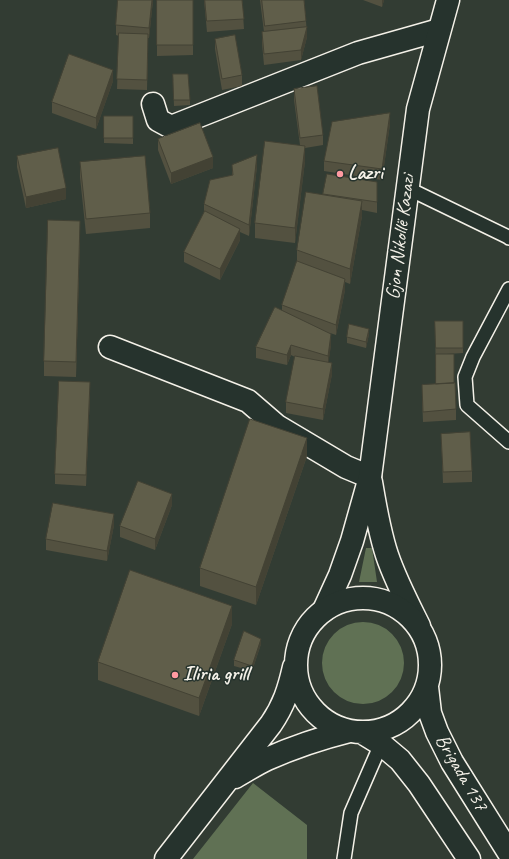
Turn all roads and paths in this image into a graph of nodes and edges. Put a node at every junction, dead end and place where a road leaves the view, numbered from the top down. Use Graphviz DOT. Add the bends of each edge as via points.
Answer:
graph roads {
  1 [pos="448,0"];
  2 [pos="439,30"];
  3 [pos="153,104"];
  4 [pos="407,188"];
  5 [pos="509,238"];
  6 [pos="509,289"];
  7 [pos="110,347"];
  8 [pos="509,442"];
  9 [pos="370,477"];
  10 [pos="324,610"];
  11 [pos="419,626"];
  12 [pos="295,665"];
  13 [pos="427,687"];
  14 [pos="356,732"];
  15 [pos="381,744"];
  16 [pos="224,785"];
  17 [pos="509,853"];
  18 [pos="166,859"];
  19 [pos="344,859"];
  20 [pos="469,859"];
  1 -- 2 [label="street, Gjon Nikollë Kazazi"];
  2 -- 3 [label="street" via="358,53 171,127 158,120"];
  2 -- 4 [label="street, Gjon Nikollë Kazazi" via="418,109"];
  4 -- 5 [label="lane"];
  4 -- 9 [label="street, Gjon Nikollë Kazazi"];
  6 -- 8 [label="lane" via="465,377 467,405"];
  7 -- 9 [label="street" via="248,401 277,426 346,467"];
  9 -- 10 [label="street, Gjon Nikollë Kazazi" via="352,541"];
  9 -- 11 [label="street, Gjon Nikollë Kazazi" via="387,555"];
  10 -- 11 [label="street, Brigada 137" via="343,600 364,597 378,599 404,610"];
  10 -- 12 [label="street, Brigada 137" via="308,624 299,644"];
  11 -- 13 [label="street, Brigada 137" via="428,645 431,666"];
  12 -- 14 [label="street, Brigada 137" via="299,688 310,708 328,723"];
  12 -- 16 [label="street" via="288,694 281,709"];
  13 -- 14 [label="street, Brigada 137" via="418,706 403,720 384,730"];
  13 -- 17 [label="street, Brigada 137" via="430,713 437,732 452,762"];
  14 -- 15 [label="street, Brigada 137"];
  14 -- 16 [label="street" via="317,739 272,756"];
  15 -- 19 [label="lane" via="351,813"];
  15 -- 20 [label="street, Brigada 137" via="400,760 419,784"];
  16 -- 18 [label="street"];
}
